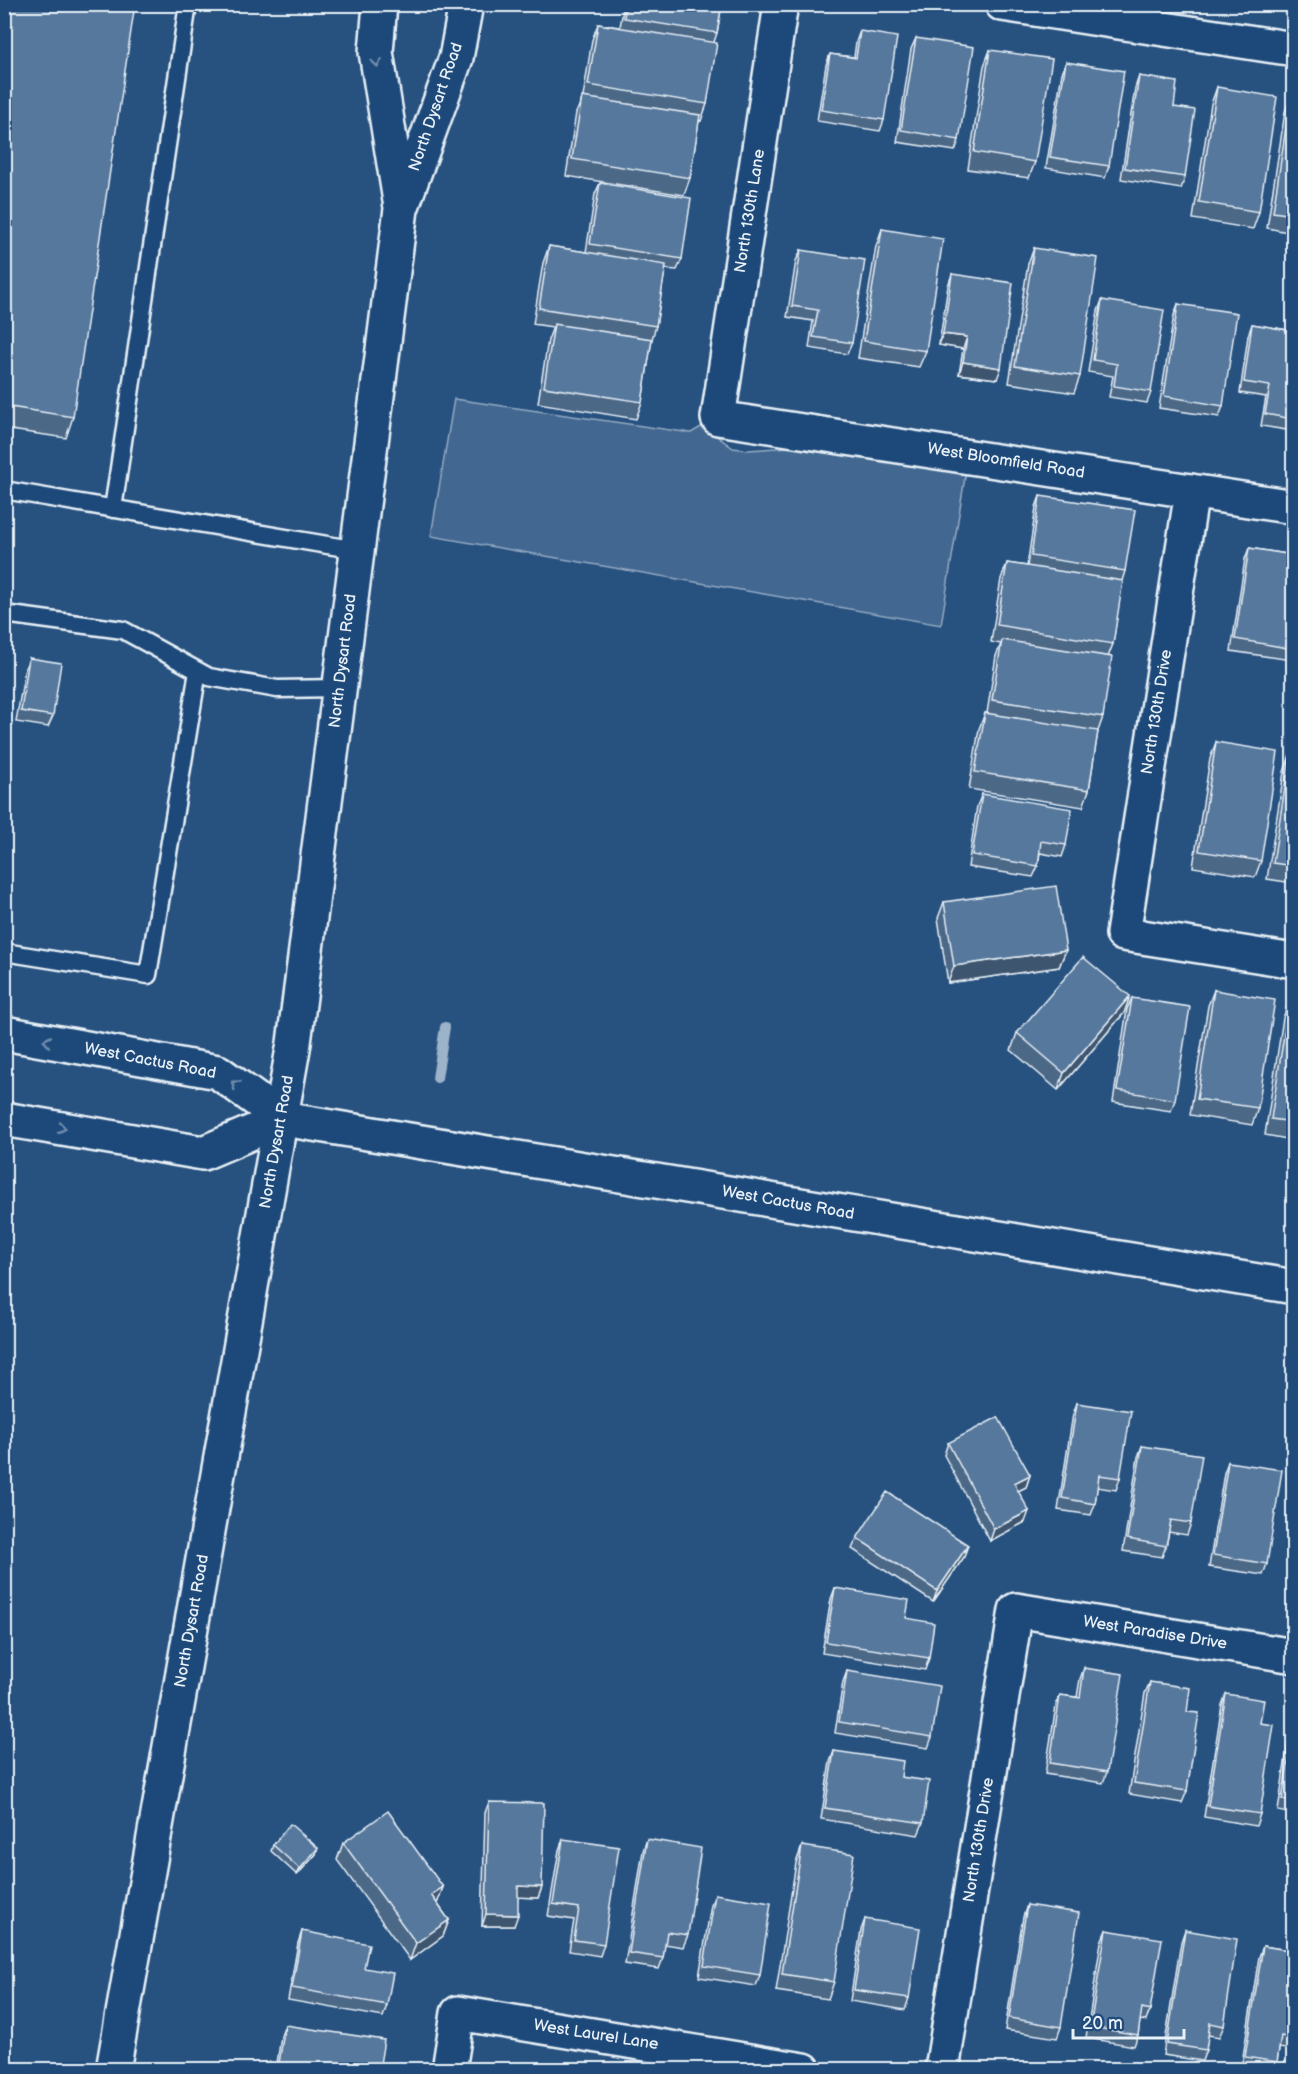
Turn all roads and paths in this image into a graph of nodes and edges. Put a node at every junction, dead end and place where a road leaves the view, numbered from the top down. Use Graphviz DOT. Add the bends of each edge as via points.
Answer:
graph roads {
  1 [pos="188,4"];
  2 [pos="380,4"];
  3 [pos="466,4"];
  4 [pos="781,4"];
  5 [pos="1002,4"];
  6 [pos="1293,50"];
  7 [pos="401,208"];
  8 [pos="718,418"];
  9 [pos="4,490"];
  10 [pos="1192,491"];
  11 [pos="1293,507"];
  12 [pos="113,508"];
  13 [pos="357,550"];
  14 [pos="4,614"];
  15 [pos="198,671"];
  16 [pos="340,688"];
  17 [pos="4,952"];
  18 [pos="1293,962"];
  19 [pos="4,1033"];
  20 [pos="4,1119"];
  21 [pos="282,1119"];
  22 [pos="1293,1287"];
  23 [pos="1016,1610"];
  24 [pos="1293,1656"];
  25 [pos="113,2070"];
  26 [pos="449,2070"];
  27 [pos="804,2070"];
  28 [pos="942,2070"];
  1 -- 12 [label="lane"];
  2 -- 7 [label="main road, North Dysart Road, one-way" via="376,52"];
  3 -- 7 [label="main road, North Dysart Road" via="456,58"];
  4 -- 8 [label="main road, North 130th Lane"];
  5 -- 6 [label="main road"];
  7 -- 13 [label="main road, North Dysart Road"];
  8 -- 10 [label="main road, West Bloomfield Road"];
  9 -- 12 [label="lane"];
  10 -- 11 [label="main road, West Bloomfield Road"];
  10 -- 18 [label="main road, North 130th Drive" via="1123,934"];
  12 -- 13 [label="lane"];
  13 -- 16 [label="main road, North Dysart Road"];
  14 -- 15 [label="lane" via="123,630"];
  15 -- 16 [label="lane" via="209,677 277,689"];
  15 -- 17 [label="lane" via="148,975"];
  16 -- 21 [label="main road, North Dysart Road"];
  21 -- 19 [label="main road, West Cactus Road, one-way" via="218,1072"];
  20 -- 21 [label="main road, one-way" via="203,1153"];
  21 -- 22 [label="main road, West Cactus Road"];
  21 -- 25 [label="main road, North Dysart Road"];
  23 -- 24 [label="main road, West Paradise Drive"];
  23 -- 28 [label="main road, North 130th Drive"];
  26 -- 27 [label="main road, West Laurel Lane" via="458,2013"];
}
